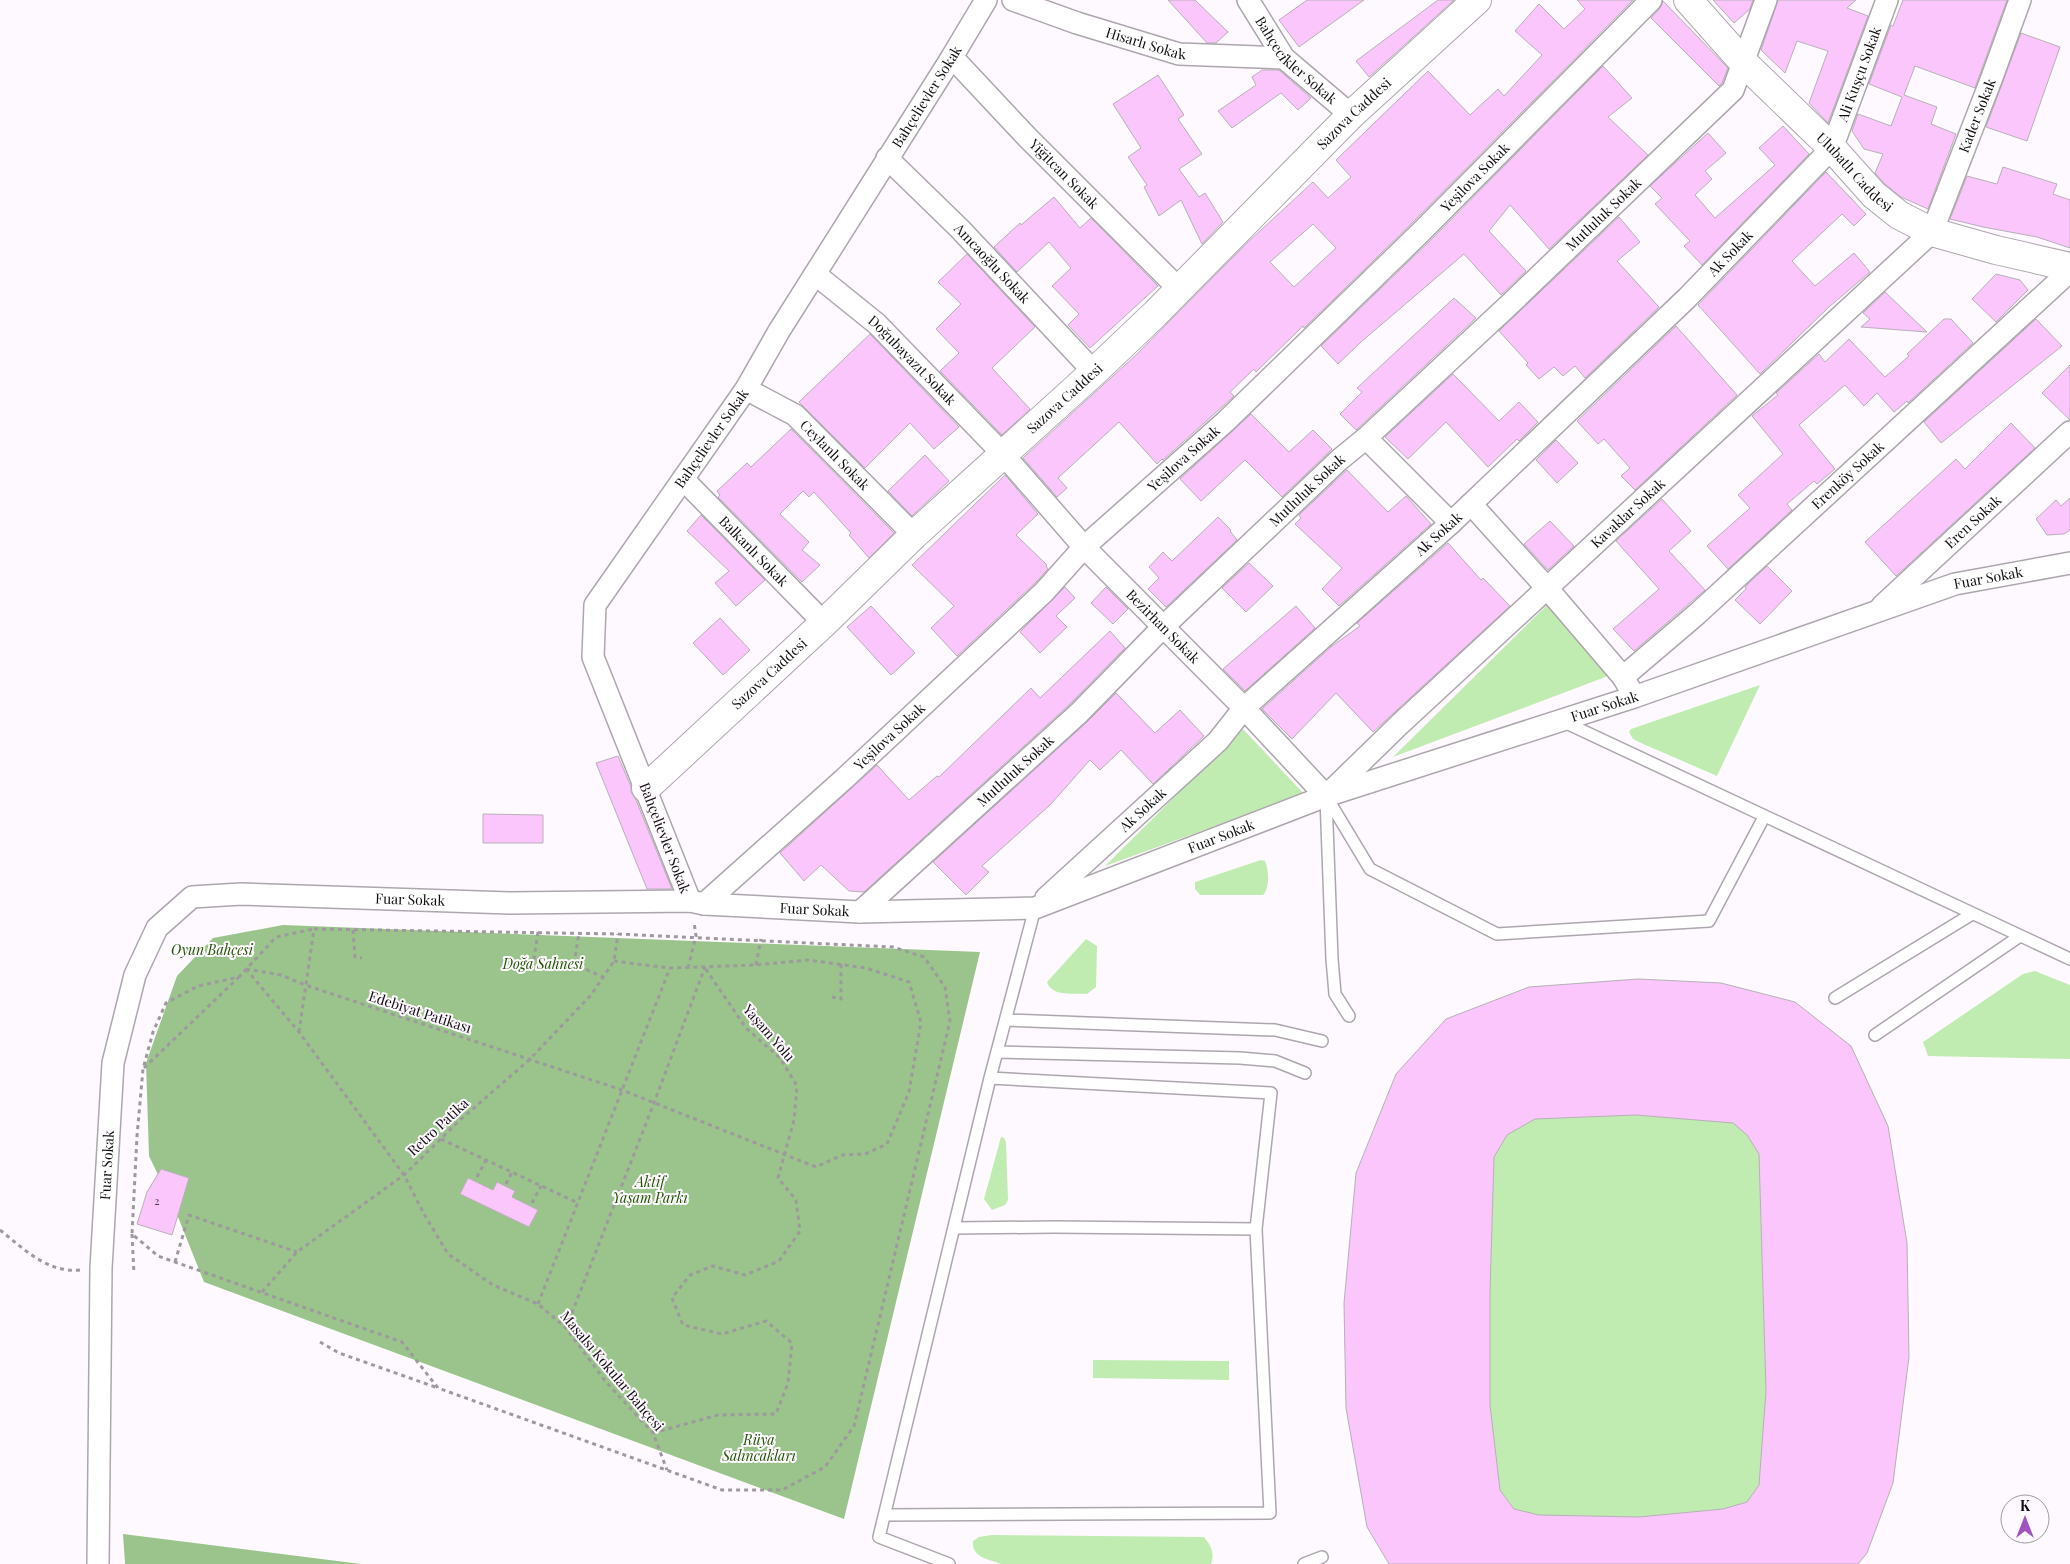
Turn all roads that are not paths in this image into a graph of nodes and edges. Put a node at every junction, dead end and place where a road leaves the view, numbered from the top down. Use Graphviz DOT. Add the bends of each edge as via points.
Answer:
graph roads {
  1 [pos="986,0"];
  2 [pos="1013,0"];
  3 [pos="1248,0"];
  4 [pos="1651,0"];
  5 [pos="1688,0"];
  6 [pos="1766,0"];
  7 [pos="1887,0"];
  8 [pos="2020,0"];
  9 [pos="1474,1"];
  10 [pos="952,58"];
  11 [pos="1284,58"];
  12 [pos="1743,62"];
  13 [pos="1351,115"];
  14 [pos="1832,148"];
  15 [pos="887,158"];
  16 [pos="1932,232"];
  17 [pos="2070,269"];
  18 [pos="815,274"];
  19 [pos="1179,289"];
  20 [pos="1094,372"];
  21 [pos="746,389"];
  22 [pos="2070,432"];
  23 [pos="1366,438"];
  24 [pos="1003,454"];
  25 [pos="682,479"];
  26 [pos="1470,504"];
  27 [pos="1451,522"];
  28 [pos="914,536"];
  29 [pos="1084,547"];
  30 [pos="2070,563"];
  31 [pos="1547,588"];
  32 [pos="1877,611"];
  33 [pos="824,623"];
  34 [pos="1162,627"];
  35 [pos="1623,677"];
  36 [pos="1634,696"];
  37 [pos="1244,708"];
  38 [pos="1561,720"];
  39 [pos="646,788"];
  40 [pos="1326,796"];
  41 [pos="1764,817"];
  42 [pos="697,903"];
  43 [pos="1035,908"];
  44 [pos="860,912"];
  45 [pos="1972,914"];
  46 [pos="2020,936"];
  47 [pos="2070,959"];
  48 [pos="1835,998"];
  49 [pos="1349,1016"];
  50 [pos="1006,1020"];
  51 [pos="1875,1035"];
  52 [pos="1322,1041"];
  53 [pos="997,1052"];
  54 [pos="1304,1073"];
  55 [pos="990,1078"];
  56 [pos="954,1228"];
  57 [pos="1256,1229"];
  58 [pos="885,1515"];
  59 [pos="1322,1556"];
  60 [pos="98,1564"];
  61 [pos="949,1564"];
  62 [pos="1304,1564"];
  1 -- 10 [label="street, Bahçelievler Sokak"];
  2 -- 11 [label="street, Hisarlı Sokak" via="1179,54"];
  3 -- 11 [label="street, Bahçecikler Sokak"];
  4 -- 29 [label="street, Yeşilova Sokak" via="1421,232 1224,422"];
  5 -- 12 [label="street, Ulubatlı Caddesi"];
  6 -- 12 [label="street, Mutluluk Sokak"];
  7 -- 14 [label="street, Ali Kuşçu Sokak"];
  8 -- 16 [label="street, Kader Sokak"];
  9 -- 13 [label="street, Sazova Caddesi"];
  10 -- 15 [label="street, Bahçelievler Sokak"];
  10 -- 19 [label="street, Yiğitcan Sokak" via="1027,138"];
  11 -- 13 [label="street, Bahçecikler Sokak"];
  12 -- 14 [label="street, Ulubatlı Caddesi"];
  12 -- 23 [label="street, Mutluluk Sokak" via="1733,90"];
  13 -- 19 [label="street, Sazova Caddesi"];
  14 -- 16 [label="street, Ulubatlı Caddesi" via="1874,195 1899,215"];
  14 -- 26 [label="street, Ak Sokak" via="1687,298"];
  15 -- 18 [label="street, Bahçelievler Sokak"];
  15 -- 20 [label="street, Amcaoğlu Sokak" via="960,229"];
  16 -- 17 [label="street, Ulubatlı Caddesi"];
  16 -- 31 [label="street, Kavaklar Sokak"];
  17 -- 35 [label="street, Erenköy Sokak" via="1704,607"];
  18 -- 21 [label="street, Bahçelievler Sokak"];
  18 -- 24 [label="street, Doğubayazıt Sokak" via="877,324"];
  19 -- 20 [label="street, Sazova Caddesi"];
  20 -- 24 [label="street, Sazova Caddesi"];
  21 -- 25 [label="street, Bahçelievler Sokak"];
  21 -- 28 [label="street, Ceylanlı Sokak" via="796,415"];
  22 -- 32 [label="street, Eren Sokak"];
  23 -- 27 [label="street"];
  23 -- 34 [label="street, Mutluluk Sokak"];
  24 -- 28 [label="street, Sazova Caddesi"];
  24 -- 29 [label="street, Bezirhan Sokak"];
  25 -- 33 [label="street, Balkanlı Sokak"];
  25 -- 39 [label="street, Bahçelievler Sokak" via="595,605 593,656"];
  26 -- 27 [label="street, Ak Sokak"];
  26 -- 31 [label="street"];
  27 -- 37 [label="street, Ak Sokak"];
  28 -- 33 [label="street, Sazova Caddesi"];
  29 -- 34 [label="street, Bezirhan Sokak"];
  29 -- 42 [label="street, Yeşilova Sokak" via="1044,592 844,779"];
  30 -- 32 [label="street, Fuar Sokak" via="1955,584"];
  31 -- 35 [label="street"];
  31 -- 40 [label="street, Kavaklar Sokak"];
  32 -- 36 [label="street, Fuar Sokak"];
  33 -- 39 [label="street, Sazova Caddesi"];
  34 -- 37 [label="street, Bezirhan Sokak"];
  34 -- 44 [label="street, Mutluluk Sokak" via="1079,713"];
  35 -- 36 [label="street"];
  36 -- 38 [label="street, Fuar Sokak"];
  37 -- 40 [label="street, Bezirhan Sokak"];
  37 -- 43 [label="street, Ak Sokak" via="1218,741"];
  38 -- 40 [label="street, Fuar Sokak"];
  38 -- 41 [label="lane"];
  39 -- 42 [label="street, Bahçelievler Sokak"];
  40 -- 41 [label="lane" via="1370,869 1497,934 1709,920"];
  40 -- 43 [label="street, Fuar Sokak"];
  40 -- 49 [label="lane" via="1335,994"];
  41 -- 45 [label="lane"];
  42 -- 44 [label="street, Fuar Sokak"];
  42 -- 60 [label="street, Fuar Sokak" via="510,903 241,894 192,897 157,928 135,975 113,1063 101,1268"];
  43 -- 44 [label="street, Fuar Sokak"];
  43 -- 50 [label="lane"];
  45 -- 46 [label="lane"];
  45 -- 48 [label="lane"];
  46 -- 47 [label="lane"];
  46 -- 51 [label="lane"];
  50 -- 52 [label="lane" via="1275,1030"];
  50 -- 53 [label="lane"];
  53 -- 54 [label="lane" via="1240,1058 1275,1061"];
  53 -- 55 [label="lane"];
  55 -- 56 [label="lane"];
  55 -- 57 [label="lane" via="1271,1093"];
  56 -- 57 [label="lane"];
  56 -- 58 [label="lane"];
  57 -- 58 [label="lane" via="1270,1513"];
  58 -- 61 [label="lane" via="879,1537"];
  59 -- 62 [label="lane"];
}
